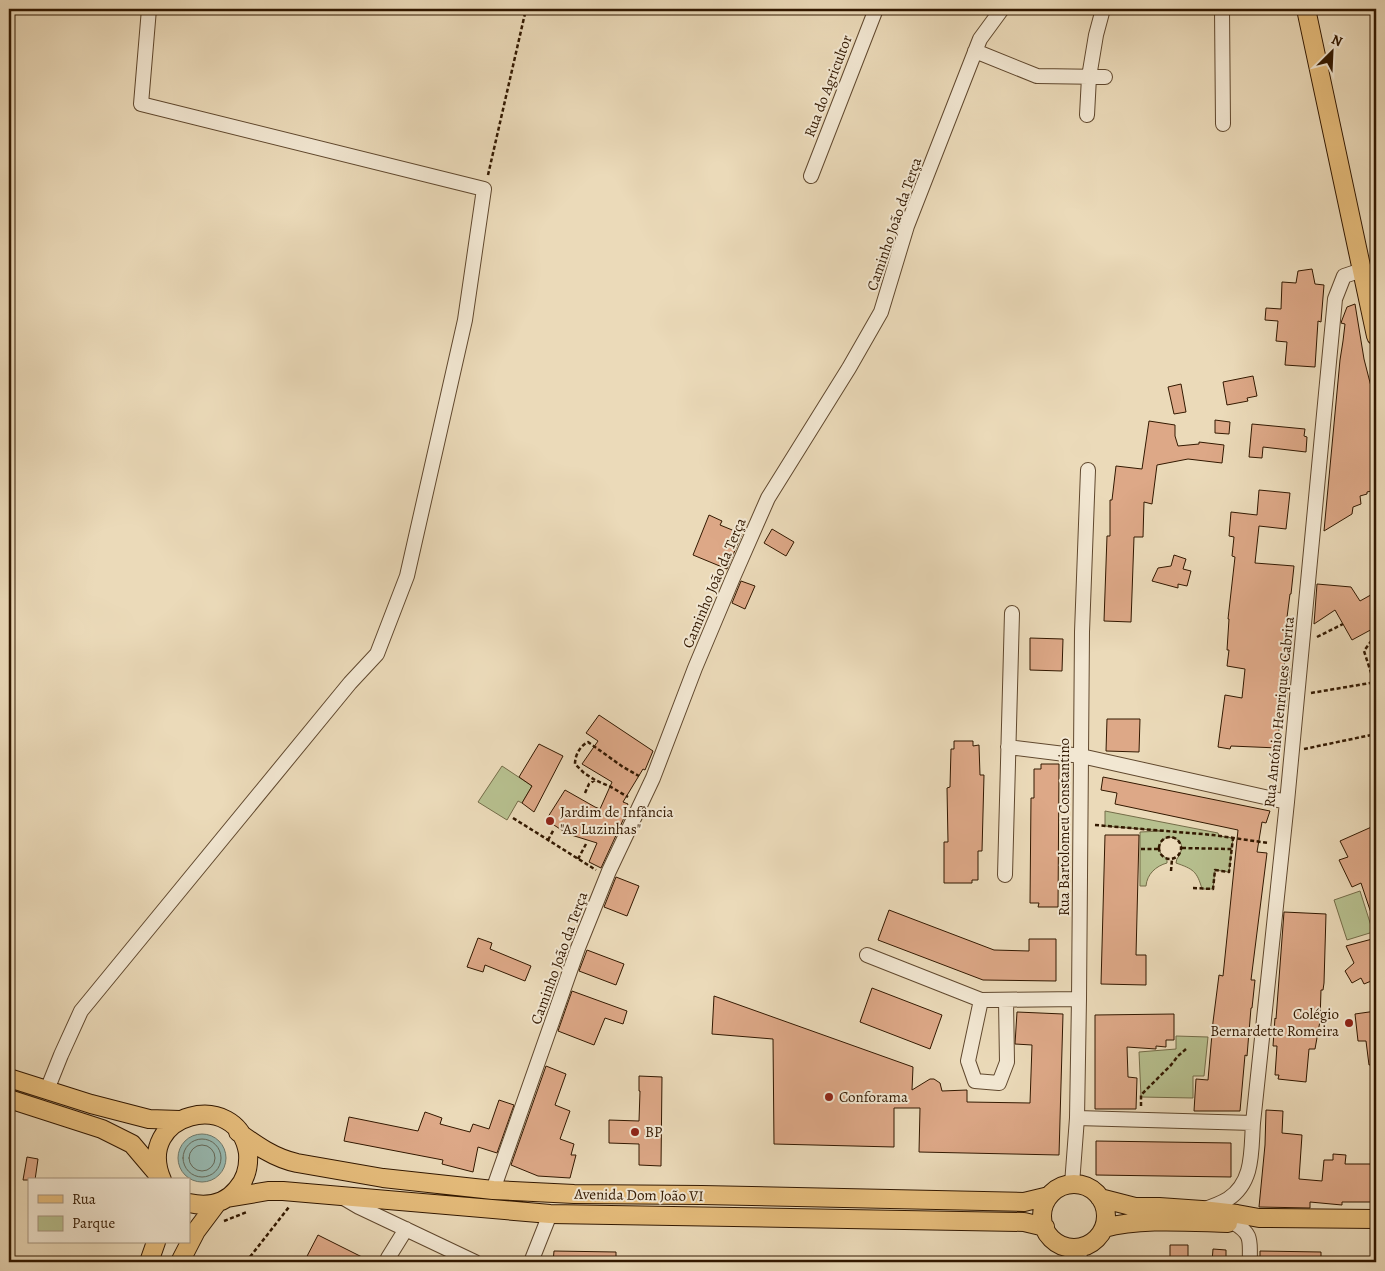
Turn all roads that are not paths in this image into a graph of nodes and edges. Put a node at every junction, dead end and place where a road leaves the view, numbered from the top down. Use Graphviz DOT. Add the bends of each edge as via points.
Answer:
graph roads {
  1 [pos="148,9"];
  2 [pos="876,9"];
  3 [pos="1002,9"];
  4 [pos="1103,9"];
  5 [pos="1222,9"];
  6 [pos="1306,9"];
  7 [pos="975,51"];
  8 [pos="1089,77"];
  9 [pos="1105,77"];
  10 [pos="1087,115"];
  11 [pos="1223,124"];
  12 [pos="811,176"];
  13 [pos="1362,270"];
  14 [pos="1376,336"];
  15 [pos="1088,470"];
  16 [pos="1012,613"];
  17 [pos="1008,747"];
  18 [pos="1081,756"];
  19 [pos="1287,802"];
  20 [pos="1005,875"];
  21 [pos="867,955"];
  22 [pos="1080,999"];
  23 [pos="981,1000"];
  24 [pos="1006,1000"];
  25 [pos="9,1078"];
  26 [pos="47,1090"];
  27 [pos="9,1098"];
  28 [pos="1077,1118"];
  29 [pos="180,1120"];
  30 [pos="1253,1124"];
  31 [pos="238,1132"];
  32 [pos="160,1178"];
  33 [pos="161,1178"];
  34 [pos="1072,1184"];
  35 [pos="493,1190"];
  36 [pos="339,1195"];
  37 [pos="1049,1196"];
  38 [pos="1100,1198"];
  39 [pos="222,1200"];
  40 [pos="190,1203"];
  41 [pos="1202,1210"];
  42 [pos="550,1214"];
  43 [pos="1259,1218"];
  44 [pos="1376,1219"];
  45 [pos="1234,1223"];
  46 [pos="1044,1227"];
  47 [pos="1104,1228"];
  48 [pos="406,1229"];
  49 [pos="190,1243"];
  50 [pos="155,1244"];
  51 [pos="189,1244"];
  52 [pos="1080,1255"];
  53 [pos="388,1258"];
  54 [pos="149,1262"];
  55 [pos="180,1262"];
  56 [pos="475,1262"];
  57 [pos="531,1262"];
  58 [pos="1250,1262"];
  1 -- 26 [label="street" via="141,104 484,190 465,320 408,576 377,654 81,1011"];
  2 -- 12 [label="street, Rua do Agricultor"];
  3 -- 7 [label="street, Caminho João da Terça"];
  4 -- 8 [label="street"];
  5 -- 11 [label="street"];
  6 -- 13 [label="main road"];
  7 -- 8 [label="street" via="1037,76"];
  7 -- 35 [label="street, Caminho João da Terça" via="907,226 881,312 768,498 652,778 606,876"];
  8 -- 9 [label="street"];
  8 -- 10 [label="street"];
  13 -- 14 [label="main road"];
  13 -- 19 [label="street, Rua António Henriques Cabrita" via="1344,276 1335,298"];
  15 -- 18 [label="street, Rua Bartolomeu Constantino"];
  16 -- 17 [label="street"];
  17 -- 18 [label="street"];
  17 -- 20 [label="street"];
  18 -- 19 [label="street"];
  18 -- 22 [label="street, Rua Bartolomeu Constantino"];
  19 -- 30 [label="street, Rua António Henriques Cabrita"];
  21 -- 23 [label="street"];
  22 -- 24 [label="street"];
  22 -- 28 [label="street, Rua Bartolomeu Constantino"];
  23 -- 24 [label="street"];
  23 -- 24 [label="street" via="968,1061 974,1081 999,1083 1007,1062"];
  25 -- 26 [label="main road, Avenida Dom João VI"];
  26 -- 29 [label="main road, Avenida Dom João VI" via="149,1119"];
  27 -- 32 [label="main road" via="102,1129 132,1144"];
  28 -- 30 [label="street"];
  28 -- 34 [label="street, Rua Bartolomeu Constantino"];
  29 -- 31 [label="main road, Avenida Dom João VI" via="196,1114 213,1115 227,1121"];
  29 -- 33 [label="main road" via="167,1131 159,1146 157,1164"];
  30 -- 41 [label="street, Rua António Henriques Cabrita" via="1249,1171 1245,1181 1226,1201"];
  31 -- 35 [label="main road, Avenida Dom João VI" via="288,1161 383,1178"];
  31 -- 39 [label="main road" via="246,1147 248,1168 236,1191"];
  34 -- 37 [label="main road"];
  34 -- 38 [label="main road" via="1093,1190"];
  35 -- 37 [label="main road, Avenida Dom João VI" via="1024,1202"];
  36 -- 39 [label="main road, Avenida Dom João VI" via="268,1191"];
  36 -- 42 [label="main road, Avenida Dom João VI"];
  36 -- 48 [label="street"];
  37 -- 46 [label="main road" via="1042,1213"];
  38 -- 41 [label="main road" via="1135,1207"];
  38 -- 47 [label="main road" via="1105,1207"];
  39 -- 40 [label="main road, Avenida Dom João VI" via="200,1205"];
  39 -- 49 [label="main road"];
  41 -- 43 [label="main road"];
  42 -- 46 [label="main road, Avenida Dom João VI" via="1024,1222"];
  42 -- 57 [label="street"];
  43 -- 44 [label="main road"];
  43 -- 45 [label="main road"];
  45 -- 47 [label="main road" via="1150,1222"];
  45 -- 58 [label="street" via="1247,1233 1250,1240"];
  46 -- 52 [label="main road" via="1059,1244"];
  47 -- 52 [label="main road"];
  48 -- 53 [label="street"];
  48 -- 56 [label="street"];
  50 -- 54 [label="main road"];
  51 -- 55 [label="main road"];
}
